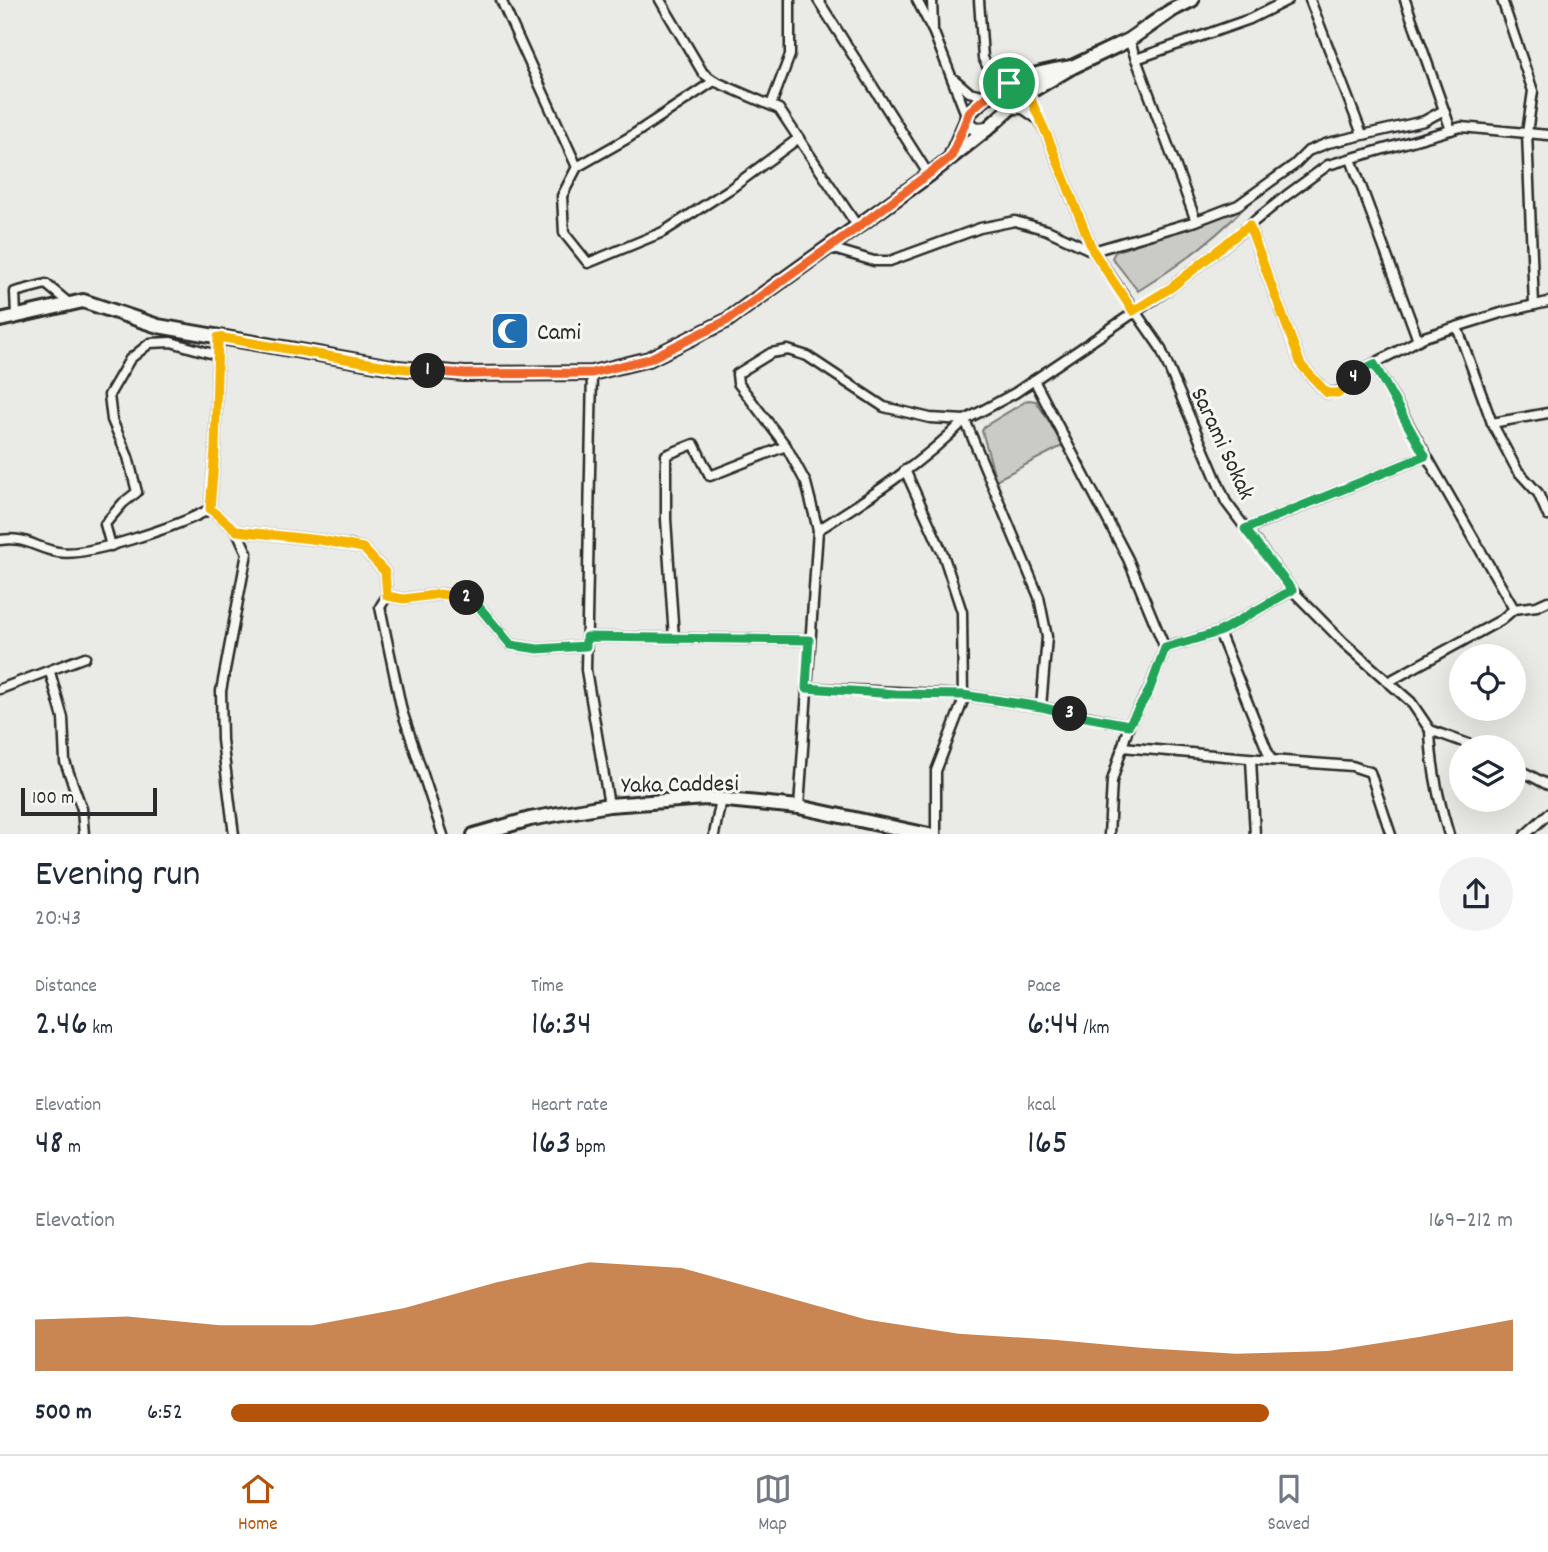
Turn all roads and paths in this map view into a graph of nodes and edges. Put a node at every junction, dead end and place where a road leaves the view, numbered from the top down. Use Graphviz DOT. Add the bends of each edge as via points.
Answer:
graph roads {
  1 [pos="501,0"];
  2 [pos="660,0"];
  3 [pos="790,0"];
  4 [pos="818,0"];
  5 [pos="917,0"];
  6 [pos="932,0"];
  7 [pos="979,0"];
  8 [pos="1192,0"];
  9 [pos="1288,0"];
  10 [pos="1310,0"];
  11 [pos="1405,0"];
  12 [pos="1503,0"];
  13 [pos="1169,5"];
  14 [pos="934,33"];
  15 [pos="1129,40"];
  16 [pos="1136,59"];
  17 [pos="1072,67"];
  18 [pos="951,75"];
  19 [pos="714,81"];
  20 [pos="1012,82"];
  21 [pos="999,88"];
  22 [pos="1026,94"];
  23 [pos="987,96"];
  24 [pos="771,104"];
  25 [pos="1012,108"];
  26 [pos="1444,110"];
  27 [pos="967,119"];
  28 [pos="1041,122"];
  29 [pos="987,128"];
  30 [pos="1451,130"];
  31 [pos="1527,133"];
  32 [pos="1362,134"];
  33 [pos="1548,135"];
  34 [pos="799,138"];
  35 [pos="951,157"];
  36 [pos="1351,159"];
  37 [pos="577,167"];
  38 [pos="929,175"];
  39 [pos="1196,221"];
  40 [pos="1249,225"];
  41 [pos="858,227"];
  42 [pos="830,247"];
  43 [pos="1093,251"];
  44 [pos="1548,303"];
  45 [pos="70,304"];
  46 [pos="1534,306"];
  47 [pos="1133,311"];
  48 [pos="16,315"];
  49 [pos="0,320"];
  50 [pos="1457,327"];
  51 [pos="218,337"];
  52 [pos="1418,340"];
  53 [pos="217,355"];
  54 [pos="1374,364"];
  55 [pos="592,373"];
  56 [pos="1034,380"];
  57 [pos="1548,413"];
  58 [pos="965,420"];
  59 [pos="1492,423"];
  60 [pos="786,446"];
  61 [pos="1425,456"];
  62 [pos="905,470"];
  63 [pos="210,509"];
  64 [pos="1548,516"];
  65 [pos="1245,529"];
  66 [pos="818,530"];
  67 [pos="237,531"];
  68 [pos="0,540"];
  69 [pos="111,546"];
  70 [pos="1292,590"];
  71 [pos="387,596"];
  72 [pos="1548,601"];
  73 [pos="1514,609"];
  74 [pos="1219,632"];
  75 [pos="674,638"];
  76 [pos="809,640"];
  77 [pos="586,641"];
  78 [pos="1165,648"];
  79 [pos="85,657"];
  80 [pos="50,672"];
  81 [pos="1388,682"];
  82 [pos="806,688"];
  83 [pos="0,689"];
  84 [pos="963,695"];
  85 [pos="1041,707"];
  86 [pos="1129,725"];
  87 [pos="1430,730"];
  88 [pos="1449,737"];
  89 [pos="1122,747"];
  90 [pos="1251,759"];
  91 [pos="1271,760"];
  92 [pos="1526,773"];
  93 [pos="1548,785"];
  94 [pos="721,799"];
  95 [pos="609,805"];
  96 [pos="799,807"];
  97 [pos="1548,814"];
  98 [pos="84,834"];
  99 [pos="234,834"];
  100 [pos="443,834"];
  101 [pos="478,834"];
  102 [pos="714,834"];
  103 [pos="924,834"];
  104 [pos="936,834"];
  105 [pos="1109,834"];
  106 [pos="1255,834"];
  107 [pos="1391,834"];
  108 [pos="1449,834"];
  109 [pos="1526,834"];
  1 -- 37 [label="street"];
  2 -- 19 [label="street" via="703,74"];
  3 -- 24 [label="street" via="790,55"];
  4 -- 38 [label="street"];
  5 -- 14 [label="street"];
  6 -- 14 [label="street"];
  7 -- 21 [label="street" via="983,58"];
  8 -- 13 [label="street"];
  9 -- 16 [label="street" via="1250,19"];
  10 -- 32 [label="street"];
  11 -- 26 [label="street"];
  12 -- 31 [label="street" via="1533,91"];
  13 -- 15 [label="street"];
  14 -- 18 [label="street"];
  15 -- 16 [label="street"];
  15 -- 17 [label="street"];
  16 -- 39 [label="street"];
  17 -- 20 [label="street"];
  17 -- 22 [label="street"];
  18 -- 23 [label="street" via="969,92"];
  18 -- 27 [label="street"];
  19 -- 24 [label="street"];
  19 -- 37 [label="street"];
  20 -- 21 [label="street"];
  20 -- 22 [label="street" via="1021,83"];
  21 -- 23 [label="street"];
  22 -- 25 [label="street"];
  22 -- 28 [label="street, Sarami Sokak"];
  23 -- 27 [label="street"];
  24 -- 34 [label="street"];
  25 -- 28 [label="street" via="1028,111"];
  25 -- 29 [label="street"];
  26 -- 30 [label="street"];
  26 -- 32 [label="street" via="1424,121"];
  27 -- 29 [label="street" via="974,129"];
  27 -- 35 [label="street"];
  28 -- 43 [label="street, Sarami Sokak"];
  29 -- 35 [label="street"];
  30 -- 31 [label="street"];
  30 -- 36 [label="street"];
  31 -- 33 [label="street"];
  31 -- 46 [label="street"];
  32 -- 39 [label="street" via="1308,151 1238,205"];
  34 -- 37 [label="street" via="663,232 589,263 564,233 562,196"];
  34 -- 41 [label="street"];
  35 -- 38 [label="street"];
  36 -- 40 [label="street" via="1328,165"];
  36 -- 52 [label="street"];
  38 -- 41 [label="street"];
  39 -- 43 [label="street"];
  40 -- 47 [label="street" via="1172,287"];
  40 -- 54 [label="street" via="1301,365 1327,393 1339,393"];
  41 -- 42 [label="street"];
  42 -- 43 [label="street" via="874,261 890,261 980,228 1015,221"];
  42 -- 55 [label="street" via="726,321 649,359"];
  43 -- 47 [label="street, Sarami Sokak"];
  44 -- 46 [label="street"];
  45 -- 48 [label="street"];
  45 -- 48 [label="street" via="47,284 15,292"];
  45 -- 51 [label="street" via="83,301 158,326"];
  46 -- 50 [label="street"];
  47 -- 56 [label="street"];
  47 -- 65 [label="street, Sarami Sokak" via="1160,348 1226,502"];
  48 -- 49 [label="street"];
  50 -- 52 [label="street"];
  50 -- 59 [label="street"];
  51 -- 53 [label="street"];
  51 -- 55 [label="street" via="398,368 465,374"];
  52 -- 54 [label="street"];
  53 -- 63 [label="street"];
  53 -- 69 [label="street" via="171,342 150,343 131,359 109,395 112,420 137,492 105,524"];
  54 -- 61 [label="street"];
  55 -- 77 [label="street"];
  56 -- 58 [label="street"];
  56 -- 78 [label="street" via="1128,559"];
  57 -- 59 [label="street"];
  58 -- 60 [label="street" via="930,418 884,407 807,356 788,350 771,353 737,374 738,383"];
  58 -- 62 [label="street"];
  58 -- 85 [label="street" via="1039,597 1046,637"];
  59 -- 64 [label="street"];
  60 -- 66 [label="street" via="806,483"];
  60 -- 75 [label="street" via="710,476 694,444 666,455"];
  61 -- 65 [label="street"];
  61 -- 73 [label="street"];
  62 -- 66 [label="street"];
  62 -- 84 [label="street" via="943,554 962,612"];
  63 -- 67 [label="street"];
  63 -- 69 [label="street"];
  65 -- 70 [label="street, Sarami Sokak"];
  66 -- 76 [label="street"];
  67 -- 71 [label="street" via="363,548 385,572"];
  67 -- 99 [label="street" via="247,553 221,691"];
  68 -- 69 [label="street" via="16,538 60,553"];
  70 -- 74 [label="street"];
  70 -- 81 [label="street, Sarami Sokak"];
  71 -- 77 [label="street" via="465,596 511,645 538,649"];
  71 -- 100 [label="street" via="380,607 402,711"];
  72 -- 73 [label="street"];
  73 -- 81 [label="street"];
  74 -- 78 [label="street"];
  74 -- 91 [label="street"];
  75 -- 76 [label="street"];
  75 -- 77 [label="street"];
  76 -- 82 [label="street"];
  77 -- 95 [label="street" via="586,670"];
  78 -- 86 [label="street" via="1149,691"];
  79 -- 80 [label="street"];
  80 -- 83 [label="street"];
  80 -- 98 [label="street" via="63,718 65,762 82,809"];
  81 -- 87 [label="street, Sarami Sokak" via="1411,702"];
  82 -- 84 [label="street"];
  82 -- 96 [label="street"];
  84 -- 85 [label="street"];
  84 -- 104 [label="street" via="936,771"];
  85 -- 86 [label="street"];
  86 -- 89 [label="street"];
  87 -- 88 [label="street"];
  87 -- 108 [label="street" via="1436,792"];
  89 -- 90 [label="street"];
  89 -- 105 [label="street" via="1112,781"];
  90 -- 91 [label="street"];
  90 -- 106 [label="street"];
  91 -- 107 [label="street" via="1352,766 1370,772"];
  92 -- 93 [label="street"];
  94 -- 95 [label="street, Yaka Caddesi"];
  94 -- 96 [label="street, Yaka Caddesi"];
  94 -- 102 [label="street"];
  95 -- 101 [label="street, Yaka Caddesi"];
  96 -- 103 [label="street, Yaka Caddesi"];
  97 -- 109 [label="street"];
}
